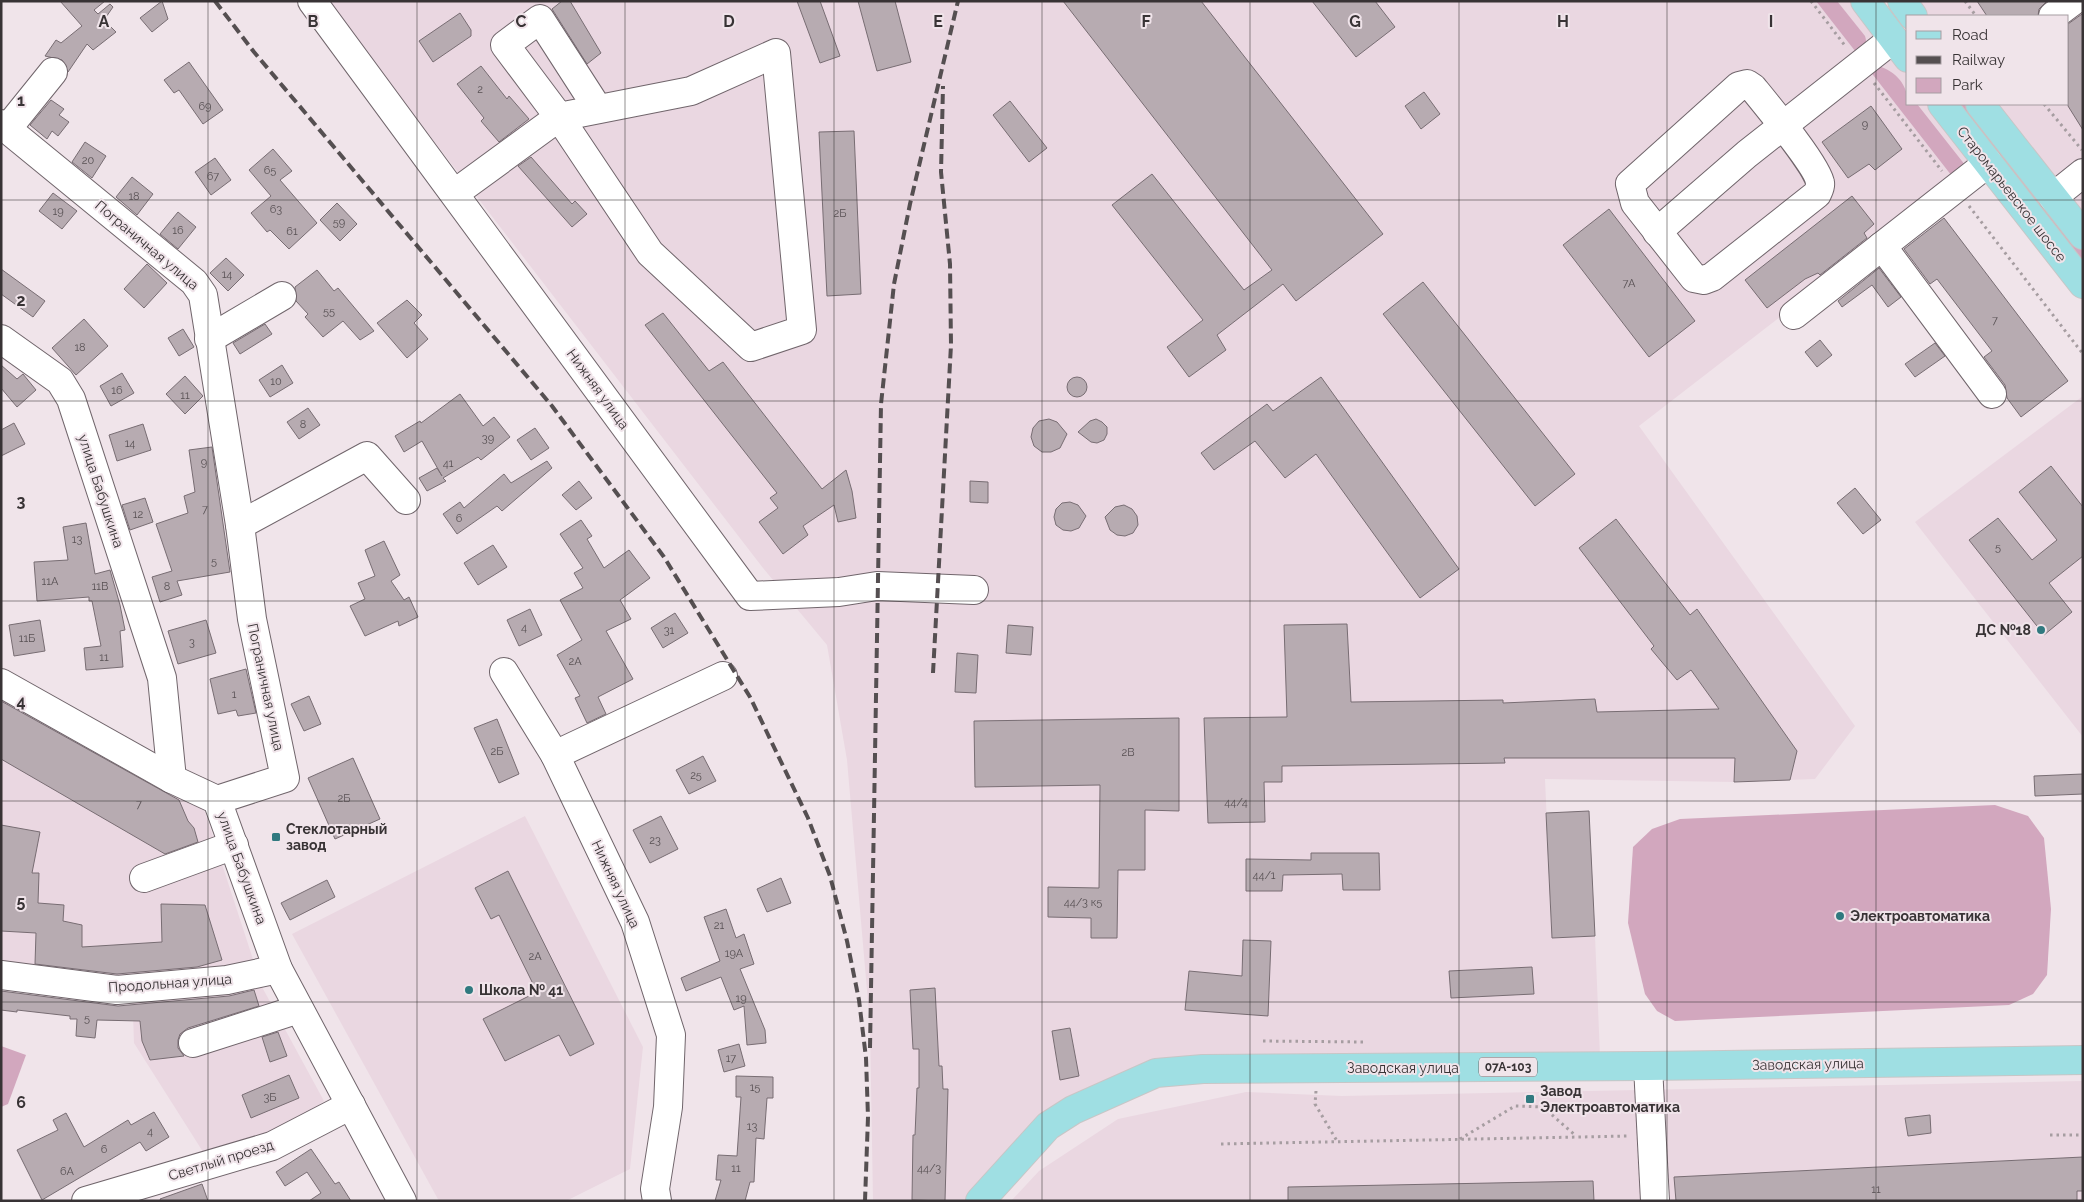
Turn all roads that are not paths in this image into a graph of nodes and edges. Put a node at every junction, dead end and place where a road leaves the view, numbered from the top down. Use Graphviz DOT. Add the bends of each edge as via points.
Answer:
graph roads {
  1 [pos="312,1"];
  2 [pos="1865,1"];
  3 [pos="1902,1"];
  4 [pos="2073,1"];
  5 [pos="1911,15"];
  6 [pos="2054,15"];
  7 [pos="1901,49"];
  8 [pos="53,72"];
  9 [pos="1943,105"];
  10 [pos="1981,105"];
  11 [pos="598,109"];
  12 [pos="559,117"];
  13 [pos="1783,126"];
  14 [pos="4,127"];
  15 [pos="1988,163"];
  16 [pos="2083,173"];
  17 [pos="455,193"];
  18 [pos="2053,197"];
  19 [pos="1657,232"];
  20 [pos="2083,234"];
  21 [pos="1882,246"];
  22 [pos="2083,284"];
  23 [pos="282,296"];
  24 [pos="1794,315"];
  25 [pos="1,339"];
  26 [pos="209,339"];
  27 [pos="1992,394"];
  28 [pos="406,500"];
  29 [pos="240,525"];
  30 [pos="974,590"];
  31 [pos="504,672"];
  32 [pos="723,676"];
  33 [pos="1,684"];
  34 [pos="555,755"];
  35 [pos="172,779"];
  36 [pos="217,800"];
  37 [pos="234,845"];
  38 [pos="144,878"];
  39 [pos="278,969"];
  40 [pos="1,975"];
  41 [pos="299,1009"];
  42 [pos="193,1043"];
  43 [pos="2083,1060"];
  44 [pos="1648,1066"];
  45 [pos="351,1105"];
  46 [pos="86,1201"];
  47 [pos="402,1201"];
  48 [pos="657,1201"];
  49 [pos="980,1201"];
  50 [pos="1655,1201"];
  1 -- 17 [label="street, Нижняя улица"];
  2 -- 7 [label="main road"];
  3 -- 5 [label="main road"];
  4 -- 6 [label="street"];
  7 -- 13 [label="street"];
  8 -- 14 [label="street"];
  9 -- 15 [label="main road, Старомарьевское шоссе"];
  10 -- 18 [label="main road"];
  11 -- 12 [label="street"];
  11 -- 12 [label="street" via="540,19 505,45"];
  11 -- 12 [label="street" via="691,91 776,53 802,330 751,347 650,253"];
  12 -- 17 [label="street"];
  13 -- 19 [label="street"];
  13 -- 19 [label="street" via="1753,88 1747,84 1739,86 1630,184 1635,203"];
  13 -- 19 [label="street" via="1818,175 1821,184 1817,194 1704,280 1694,278"];
  14 -- 26 [label="street, Пограничная улица" via="194,282 203,295"];
  15 -- 21 [label="street"];
  15 -- 22 [label="main road, Старомарьевское шоссе"];
  16 -- 18 [label="street"];
  17 -- 30 [label="street, Нижняя улица" via="750,596 839,592 877,586"];
  18 -- 20 [label="main road"];
  21 -- 24 [label="street"];
  21 -- 27 [label="street"];
  23 -- 26 [label="street"];
  25 -- 35 [label="street, улица Бабушкина" via="60,381 71,399 162,678"];
  26 -- 29 [label="street, Пограничная улица"];
  28 -- 29 [label="street" via="367,456"];
  29 -- 36 [label="street, Пограничная улица" via="252,620 285,778"];
  31 -- 34 [label="street, Нижняя улица"];
  32 -- 34 [label="street"];
  33 -- 35 [label="street"];
  34 -- 48 [label="street, Нижняя улица" via="635,922 671,1035 668,1107 655,1189"];
  35 -- 36 [label="street, улица Бабушкина"];
  36 -- 37 [label="street, улица Бабушкина"];
  37 -- 38 [label="street"];
  37 -- 39 [label="street, улица Бабушкина"];
  39 -- 40 [label="street, Продольная улица" via="227,980 117,990"];
  39 -- 41 [label="street, улица Бабушкина"];
  41 -- 42 [label="street"];
  41 -- 45 [label="street, улица Бабушкина"];
  43 -- 44 [label="main road, Заводская улица / 07А-103"];
  44 -- 49 [label="main road, Заводская улица / 07А-103" via="1203,1069 1156,1073 1073,1110 1048,1126"];
  44 -- 50 [label="street"];
  45 -- 46 [label="street, Светлый проезд" via="272,1146"];
  45 -- 47 [label="street, улица Бабушкина"];
}
